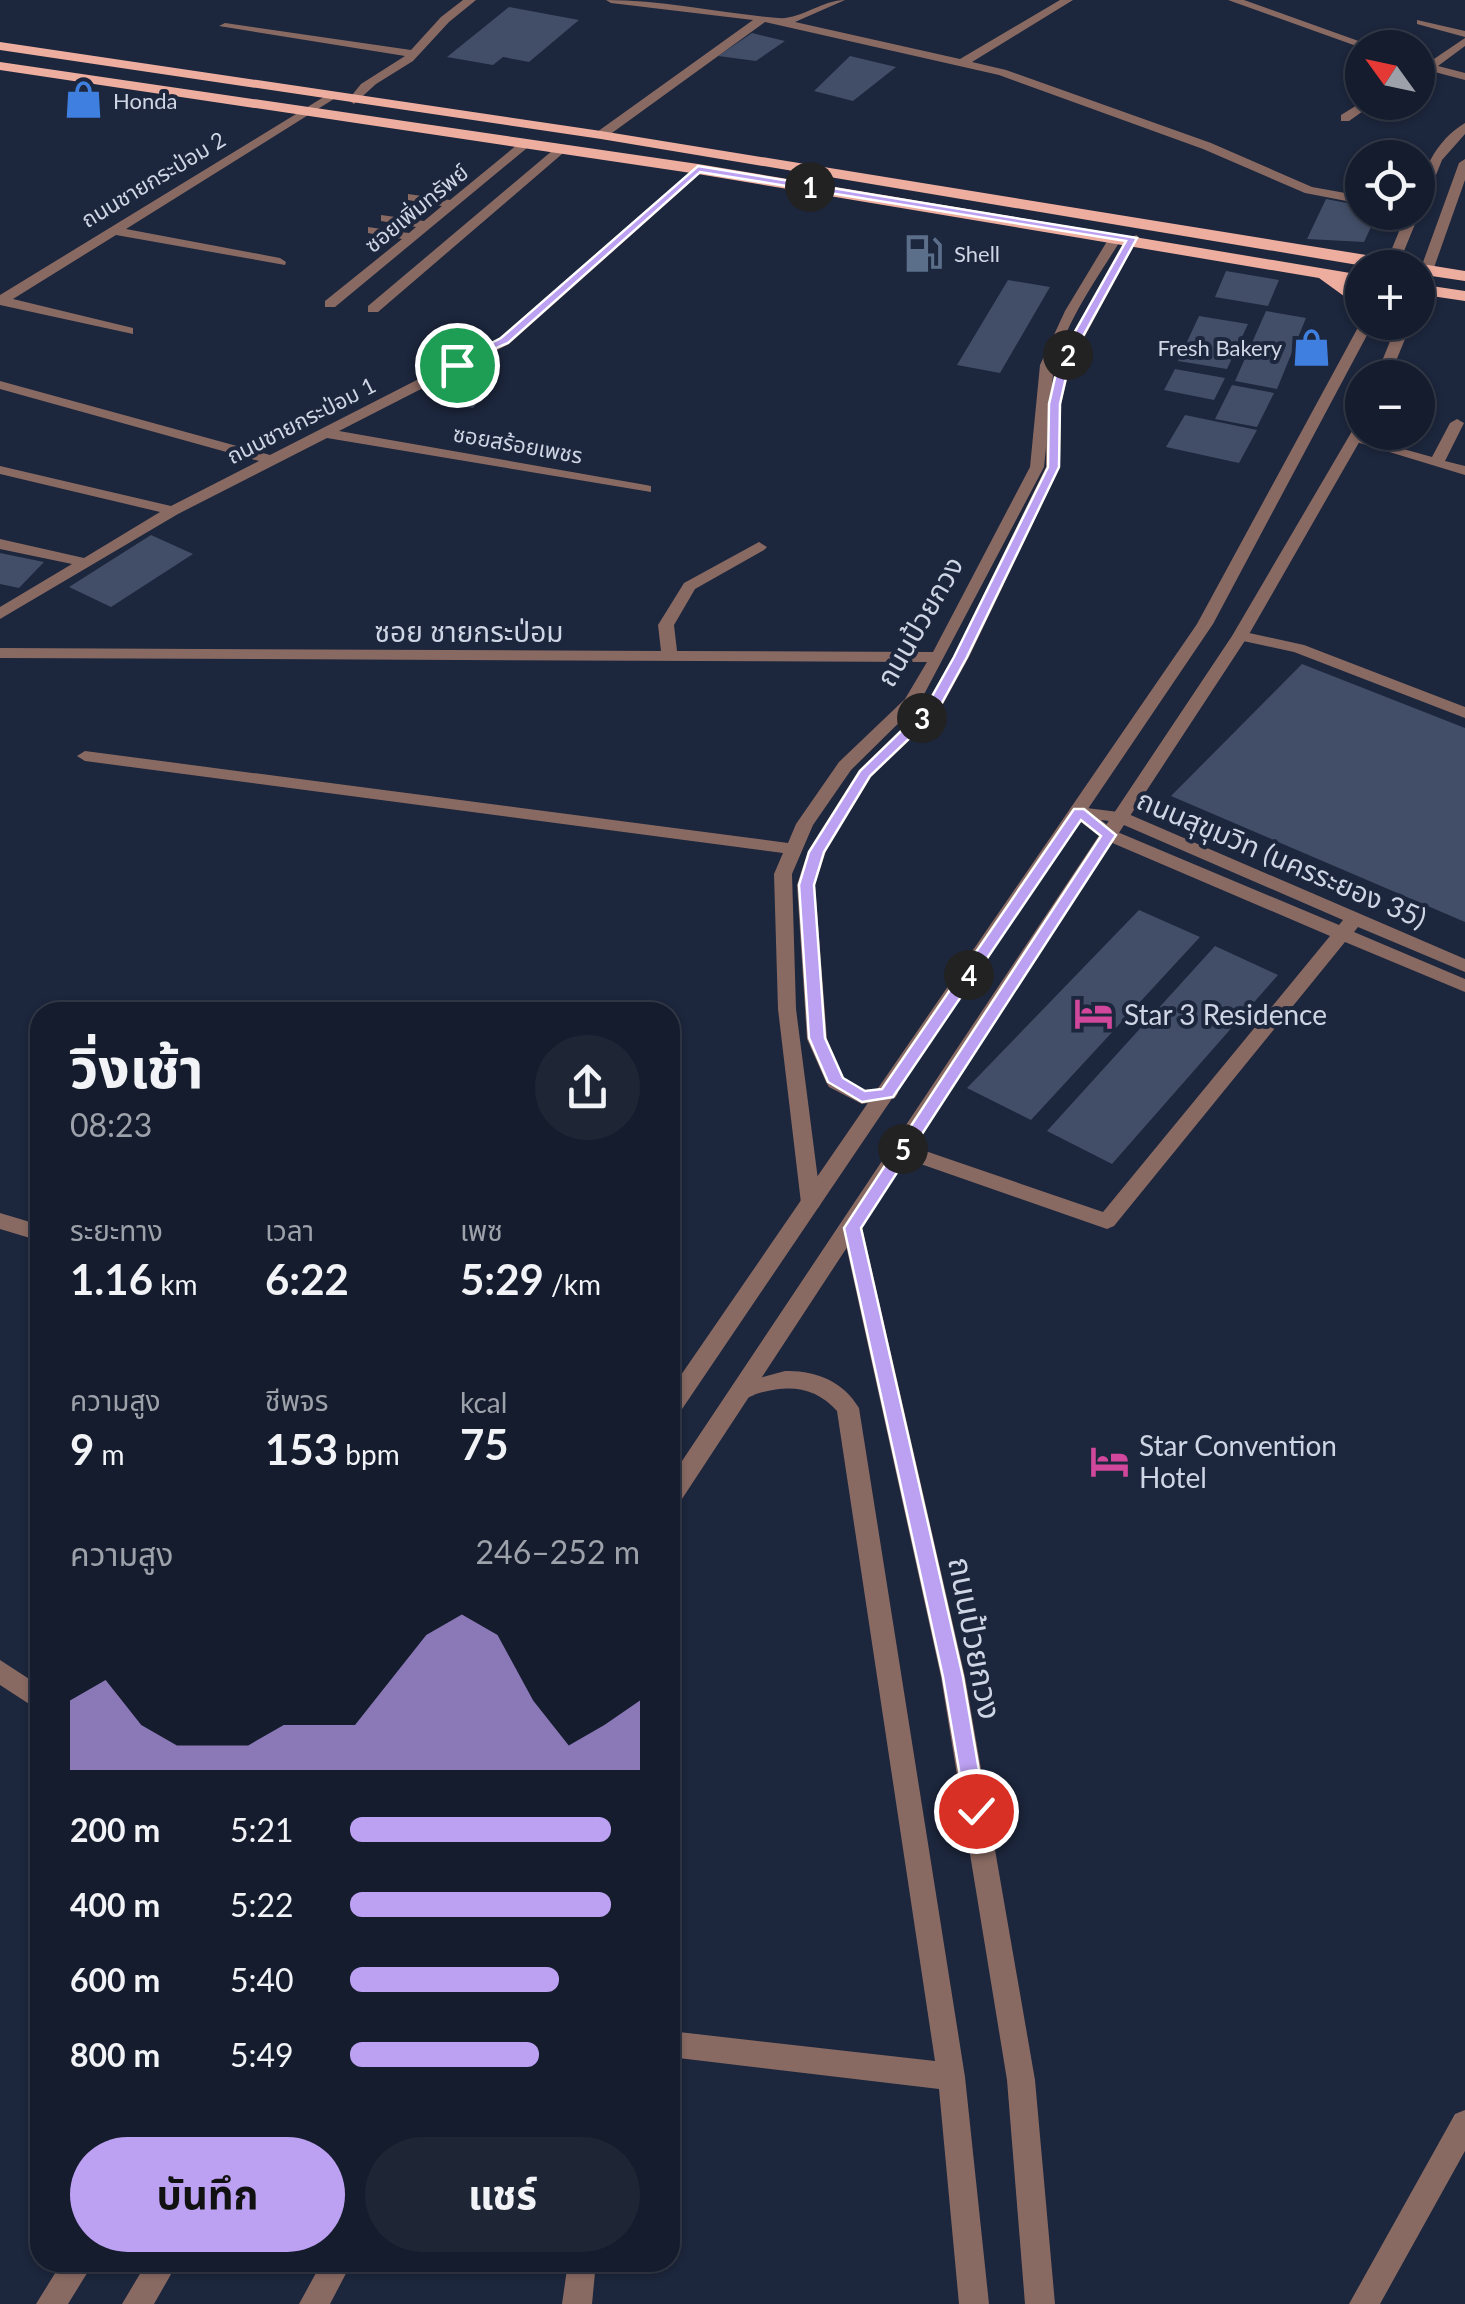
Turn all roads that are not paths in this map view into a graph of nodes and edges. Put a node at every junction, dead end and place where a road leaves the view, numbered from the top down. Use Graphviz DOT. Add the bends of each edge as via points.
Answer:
graph roads {
  1 [pos="471,0"];
  2 [pos="611,0"];
  3 [pos="840,0"];
  4 [pos="1068,0"];
  5 [pos="1233,0"];
  6 [pos="763,18"];
  7 [pos="1421,22"];
  8 [pos="780,24"];
  9 [pos="225,26"];
  10 [pos="1465,37"];
  11 [pos="1345,38"];
  12 [pos="0,46"];
  13 [pos="414,54"];
  14 [pos="1435,57"];
  15 [pos="963,62"];
  16 [pos="0,66"];
  17 [pos="1435,68"];
  18 [pos="1465,78"];
  19 [pos="330,97"];
  20 [pos="354,100"];
  21 [pos="306,113"];
  22 [pos="1465,127"];
  23 [pos="601,136"];
  24 [pos="526,143"];
  25 [pos="563,148"];
  26 [pos="1435,162"];
  27 [pos="1465,164"];
  28 [pos="698,169"];
  29 [pos="412,197"];
  30 [pos="1345,197"];
  31 [pos="451,204"];
  32 [pos="385,218"];
  33 [pos="426,225"];
  34 [pos="111,230"];
  35 [pos="372,230"];
  36 [pos="1125,237"];
  37 [pos="411,238"];
  38 [pos="1427,250"];
  39 [pos="1345,259"];
  40 [pos="280,262"];
  41 [pos="378,264"];
  42 [pos="1313,270"];
  43 [pos="1435,272"];
  44 [pos="414,273"];
  45 [pos="1465,276"];
  46 [pos="0,277"];
  47 [pos="1345,277"];
  48 [pos="27,284"];
  49 [pos="1345,291"];
  50 [pos="1435,292"];
  51 [pos="1465,296"];
  52 [pos="1,300"];
  53 [pos="330,304"];
  54 [pos="372,309"];
  55 [pos="128,331"];
  56 [pos="1358,340"];
  57 [pos="0,385"];
  58 [pos="1457,423"];
  59 [pos="324,433"];
  60 [pos="1350,450"];
  61 [pos="1402,450"];
  62 [pos="272,460"];
  63 [pos="1436,464"];
  64 [pos="0,470"];
  65 [pos="1465,472"];
  66 [pos="646,489"];
  67 [pos="173,511"];
  68 [pos="0,544"];
  69 [pos="759,547"];
  70 [pos="82,562"];
  71 [pos="0,614"];
  72 [pos="1240,636"];
  73 [pos="0,653"];
  74 [pos="670,656"];
  75 [pos="938,657"];
  76 [pos="1465,713"];
  77 [pos="85,756"];
  78 [pos="1079,812"];
  79 [pos="1120,817"];
  80 [pos="1109,835"];
  81 [pos="794,849"];
  82 [pos="1349,925"];
  83 [pos="1465,966"];
  84 [pos="1465,986"];
  85 [pos="791,1045"];
  86 [pos="828,1062"];
  87 [pos="888,1093"];
  88 [pos="902,1150"];
  89 [pos="811,1204"];
  90 [pos="0,1222"];
  91 [pos="852,1228"];
  92 [pos="30,1230"];
  93 [pos="741,1391"];
  94 [pos="680,1394"];
  95 [pos="680,1483"];
  96 [pos="0,1671"];
  97 [pos="30,1693"];
  98 [pos="680,2045"];
  99 [pos="951,2077"];
  100 [pos="1465,2124"];
  101 [pos="73,2272"];
  102 [pos="157,2272"];
  103 [pos="332,2272"];
  104 [pos="581,2272"];
  105 [pos="51,2304"];
  106 [pos="136,2304"];
  107 [pos="314,2304"];
  108 [pos="577,2304"];
  109 [pos="974,2304"];
  110 [pos="1040,2304"];
  111 [pos="1364,2304"];
  1 -- 13 [label="street" via="450,11"];
  2 -- 6 [label="street"];
  3 -- 8 [label="street"];
  4 -- 15 [label="street"];
  5 -- 11 [label="street"];
  6 -- 8 [label="street"];
  6 -- 23 [label="street"];
  7 -- 10 [label="street"];
  8 -- 15 [label="street"];
  9 -- 13 [label="street"];
  10 -- 14 [label="street"];
  12 -- 19 [label="main road"];
  13 -- 20 [label="street" via="362,86"];
  15 -- 30 [label="street" via="1207,146 1309,190"];
  16 -- 21 [label="main road"];
  17 -- 18 [label="street"];
  19 -- 20 [label="main road"];
  19 -- 21 [label="street, ถนนชายกระป่อม 2"];
  20 -- 23 [label="main road"];
  21 -- 24 [label="main road"];
  21 -- 34 [label="street, ถนนชายกระป่อม 2"];
  22 -- 26 [label="street"];
  23 -- 39 [label="main road"];
  24 -- 25 [label="main road"];
  24 -- 31 [label="street, ซอยเพิ่มทรัพย์"];
  25 -- 28 [label="main road"];
  25 -- 44 [label="street"];
  27 -- 38 [label="street"];
  28 -- 36 [label="main road"];
  28 -- 59 [label="street, ถนนชายกระป่อม 1" via="504,340"];
  29 -- 31 [label="street"];
  31 -- 33 [label="street, ซอยเพิ่มทรัพย์"];
  32 -- 33 [label="street"];
  33 -- 37 [label="street, ซอยเพิ่มทรัพย์"];
  34 -- 40 [label="street"];
  34 -- 48 [label="street, ถนนชายกระป่อม 2"];
  35 -- 37 [label="street"];
  36 -- 42 [label="main road"];
  36 -- 75 [label="street, ถนนป้วยกวง" via="1072,311 1047,365 1037,467"];
  36 -- 86 [label="street, ถนนป้วยกวง" via="1064,360 1054,404 1054,467 961,657 932,709 865,774 816,852 806,885 813,1015"];
  37 -- 41 [label="street, ซอยเพิ่มทรัพย์"];
  41 -- 44 [label="street"];
  41 -- 53 [label="street, ซอยเพิ่มทรัพย์"];
  42 -- 47 [label="main road"];
  42 -- 49 [label="main road"];
  43 -- 45 [label="main road"];
  44 -- 54 [label="street"];
  46 -- 48 [label="street"];
  48 -- 52 [label="street, ถนนชายกระป่อม 2"];
  50 -- 51 [label="main road"];
  52 -- 55 [label="street"];
  56 -- 78 [label="street" via="1205,624"];
  57 -- 62 [label="street"];
  58 -- 63 [label="street"];
  59 -- 62 [label="street, ถนนชายกระป่อม 1"];
  59 -- 66 [label="street, ซอยสร้อยเพชร"];
  60 -- 72 [label="street"];
  61 -- 63 [label="street"];
  62 -- 67 [label="street, ถนนชายกระป่อม 1"];
  63 -- 65 [label="street"];
  64 -- 67 [label="street"];
  67 -- 70 [label="street, ถนนชายกระป่อม 1"];
  68 -- 70 [label="street"];
  69 -- 74 [label="street" via="689,586 666,625"];
  70 -- 71 [label="street, ถนนชายกระป่อม 1"];
  72 -- 76 [label="street" via="1298,648"];
  72 -- 79 [label="street"];
  73 -- 74 [label="street, ซอย ชายกระป่อม"];
  74 -- 75 [label="street, ซอย ชายกระป่อม"];
  75 -- 81 [label="street, ถนนป้วยกวง" via="912,702 844,766"];
  77 -- 81 [label="street"];
  78 -- 79 [label="street, ถนนสุขุมวิท (นครระยอง 35)"];
  78 -- 80 [label="street, ถนนสุขุมวิท (นครระยอง 35)"];
  78 -- 87 [label="street"];
  79 -- 80 [label="street"];
  79 -- 82 [label="street, ถนนสุขุมวิท (นครระยอง 35)"];
  80 -- 82 [label="street, ถนนสุขุมวิท (นครระยอง 35)"];
  80 -- 88 [label="street"];
  81 -- 85 [label="street, ถนนป้วยกวง" via="783,874 780,910"];
  82 -- 83 [label="street, ถนนสุขุมวิท (นครระยอง 35)"];
  82 -- 84 [label="street, ถนนสุขุมวิท (นครระยอง 35)"];
  82 -- 88 [label="street" via="1107,1222"];
  85 -- 86 [label="street" via="814,1062"];
  85 -- 89 [label="street, ถนนป้วยกวง"];
  86 -- 87 [label="street, ถนนป้วยกวง" via="848,1091"];
  87 -- 89 [label="street"];
  88 -- 91 [label="street"];
  89 -- 94 [label="street"];
  90 -- 92 [label="street"];
  91 -- 93 [label="street"];
  91 -- 110 [label="street, ถนนป้วยกวง" via="953,1677 1020,2080"];
  93 -- 95 [label="street"];
  93 -- 99 [label="street" via="780,1376 795,1378 828,1387 848,1408"];
  96 -- 97 [label="street"];
  98 -- 99 [label="street"];
  99 -- 109 [label="street"];
  100 -- 111 [label="street"];
  101 -- 105 [label="street"];
  102 -- 106 [label="street"];
  103 -- 107 [label="street"];
  104 -- 108 [label="street"];
}
